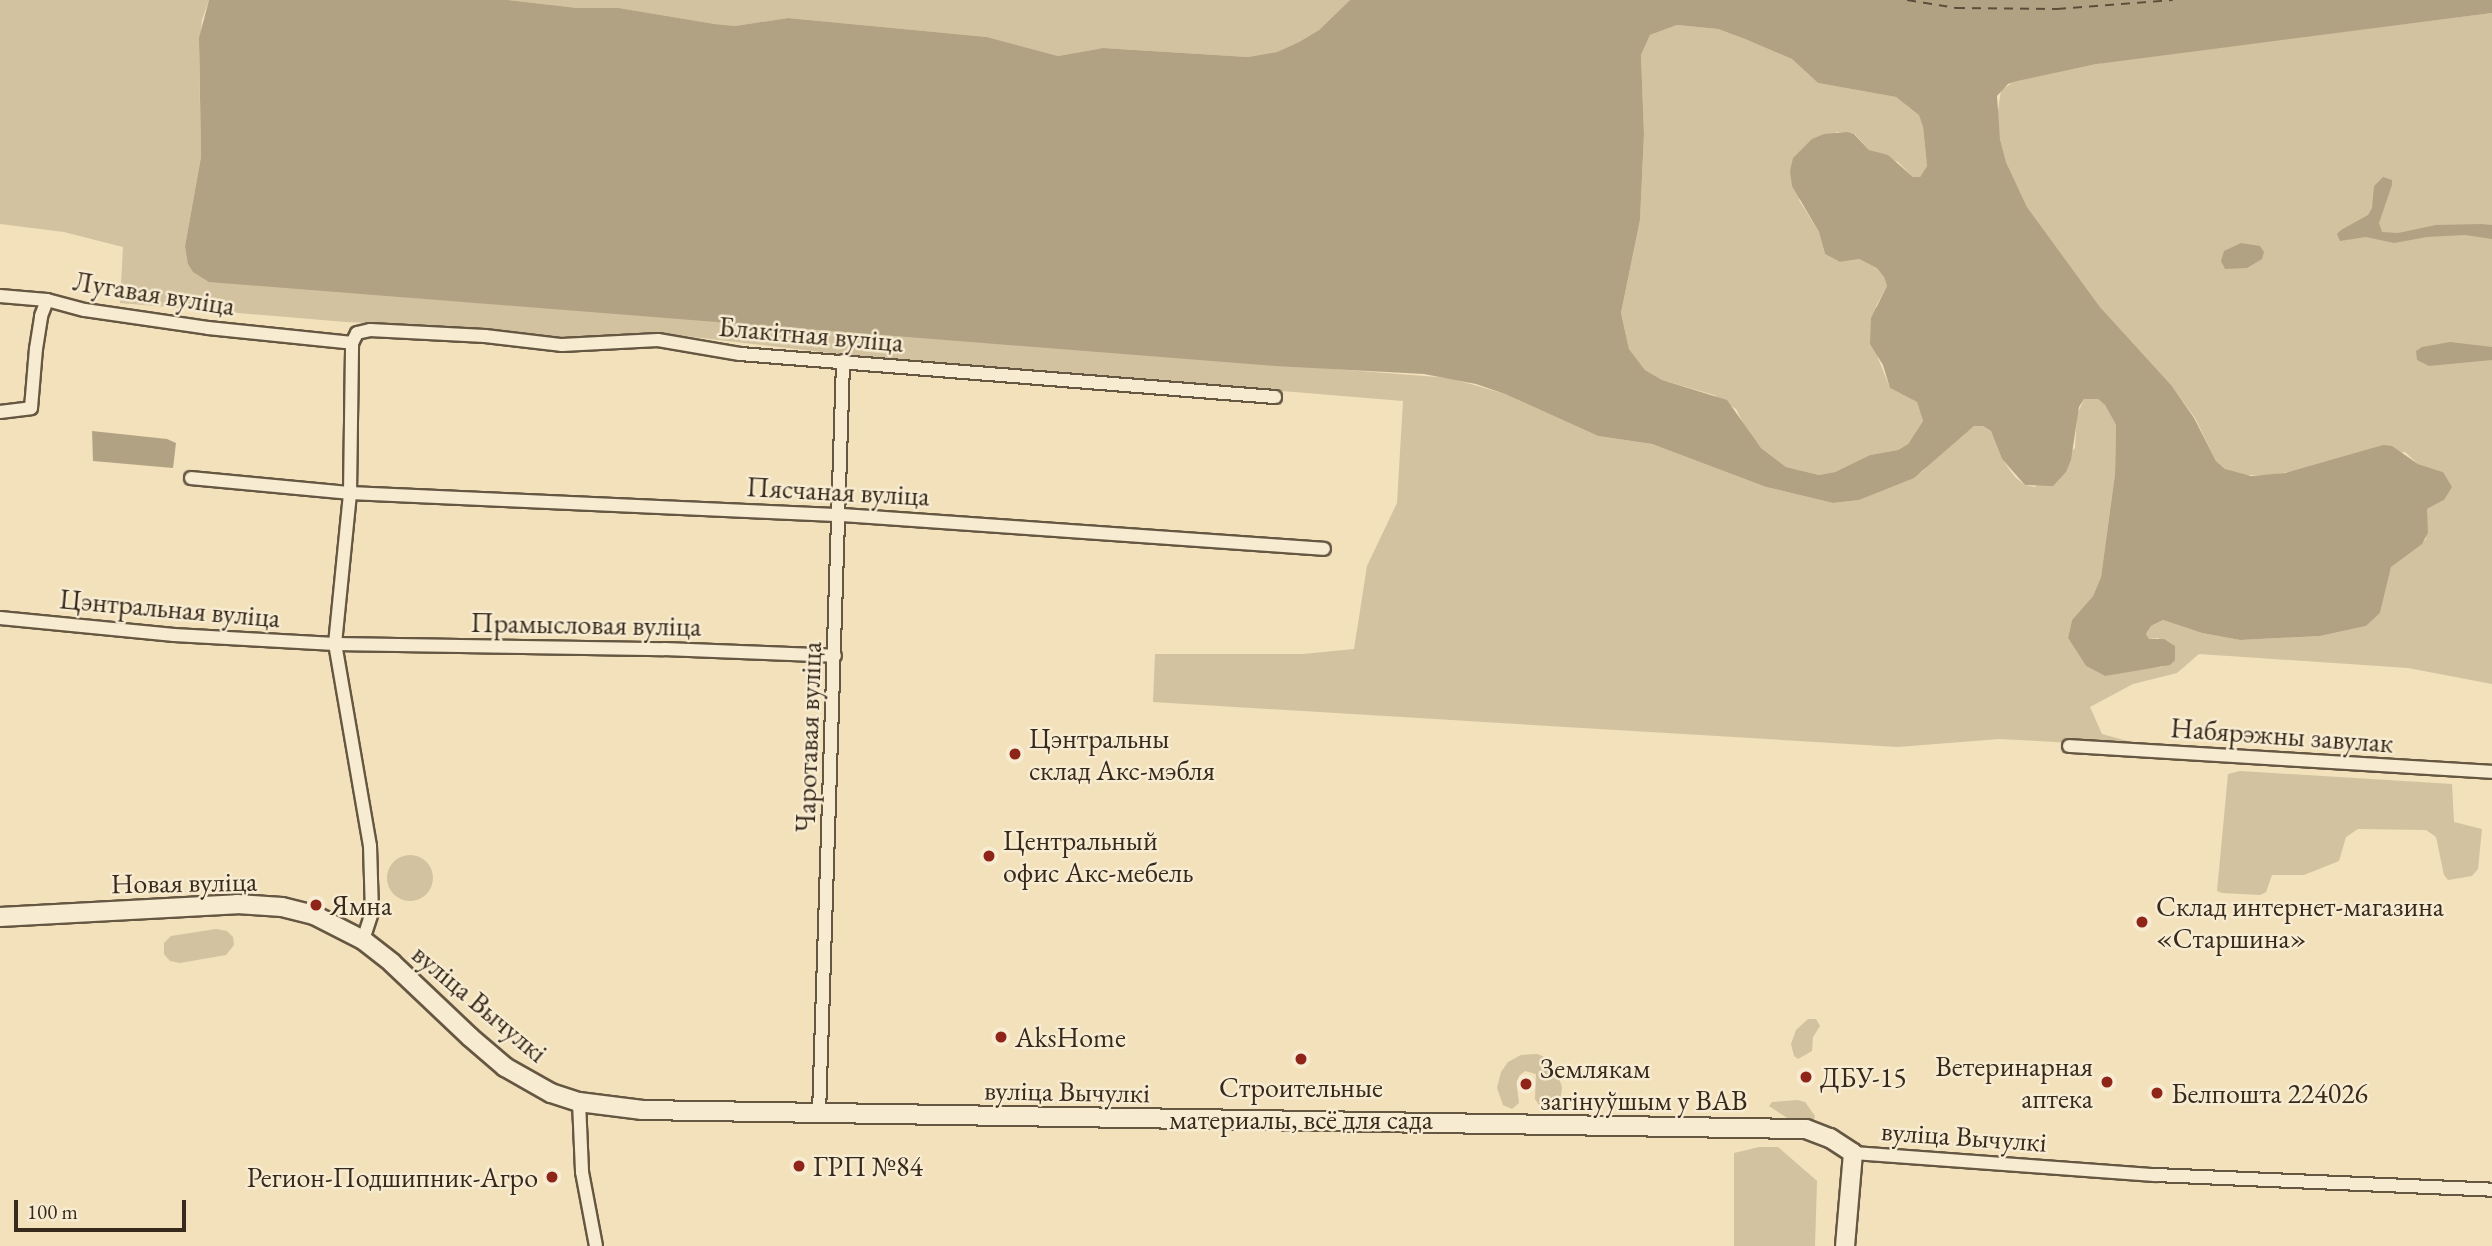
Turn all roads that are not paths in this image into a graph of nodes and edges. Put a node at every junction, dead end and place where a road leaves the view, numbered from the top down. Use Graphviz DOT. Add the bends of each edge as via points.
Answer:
graph roads {
  1 [pos="0,296"];
  2 [pos="47,300"];
  3 [pos="352,343"];
  4 [pos="844,361"];
  5 [pos="1275,397"];
  6 [pos="0,412"];
  7 [pos="191,478"];
  8 [pos="349,493"];
  9 [pos="841,515"];
  10 [pos="1324,549"];
  11 [pos="0,618"];
  12 [pos="335,644"];
  13 [pos="835,656"];
  14 [pos="2069,746"];
  15 [pos="2492,772"];
  16 [pos="0,917"];
  17 [pos="363,940"];
  18 [pos="579,1102"];
  19 [pos="819,1114"];
  20 [pos="1853,1153"];
  21 [pos="2492,1190"];
  22 [pos="596,1246"];
  23 [pos="1845,1246"];
  1 -- 2 [label="street"];
  2 -- 3 [label="street, Лугавая вуліца" via="208,328"];
  2 -- 6 [label="street, Лугавая вуліца" via="36,349 31,408"];
  3 -- 4 [label="street, Блакітная вуліца" via="357,333 370,330 562,345 658,340 720,352"];
  3 -- 8 [label="street"];
  4 -- 5 [label="street, Блакітная вуліца"];
  4 -- 9 [label="street, Чаротавая вуліца"];
  7 -- 8 [label="street, Пясчаная вуліца"];
  8 -- 9 [label="street, Пясчаная вуліца"];
  8 -- 12 [label="street"];
  9 -- 10 [label="street, Пясчаная вуліца"];
  9 -- 13 [label="street, Чаротавая вуліца"];
  11 -- 12 [label="street, Цэнтральная вуліца"];
  12 -- 13 [label="street, Прамысловая вуліца"];
  12 -- 17 [label="street" via="370,846 372,913"];
  13 -- 19 [label="street, Чаротавая вуліца"];
  14 -- 15 [label="street, Набярэжны завулак"];
  16 -- 17 [label="street, Новая вуліца" via="259,905 314,915"];
  17 -- 18 [label="street, вуліца Вычулкі" via="505,1067 551,1093"];
  18 -- 19 [label="street, вуліца Вычулкі" via="687,1112"];
  18 -- 22 [label="street" via="582,1172"];
  19 -- 20 [label="street, вуліца Вычулкі" via="1806,1129"];
  20 -- 21 [label="street, вуліца Вычулкі" via="2155,1175"];
  20 -- 23 [label="street"];
}
